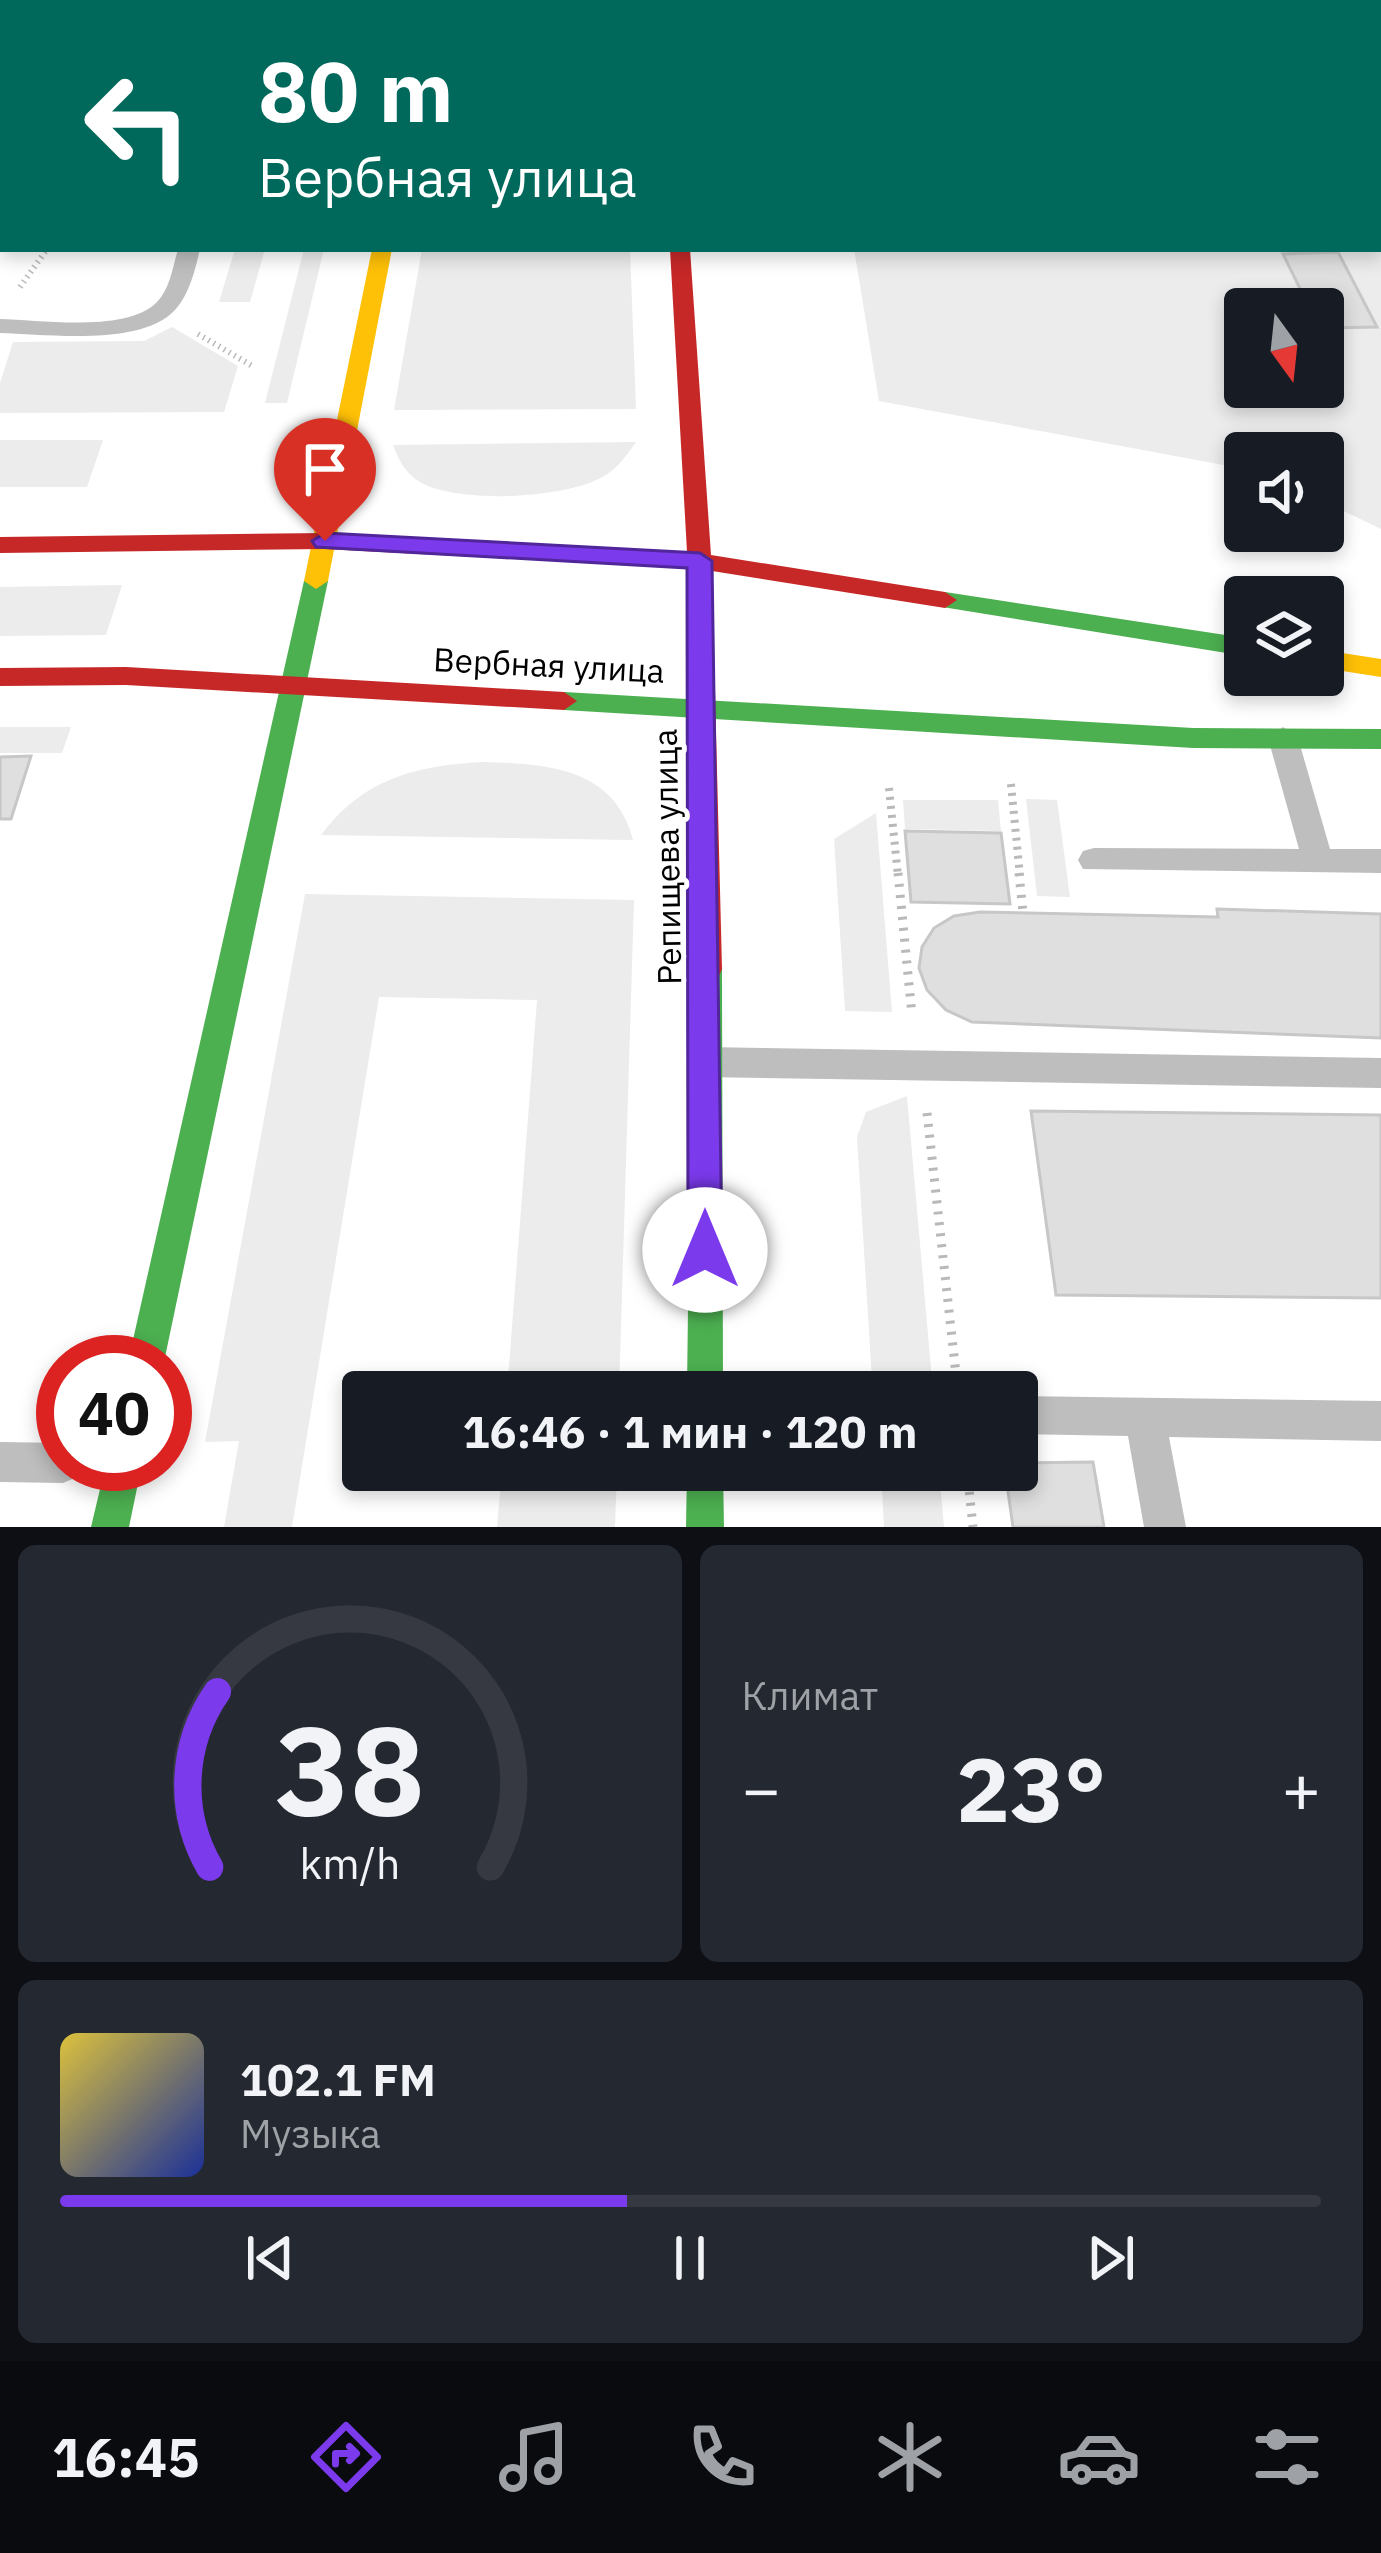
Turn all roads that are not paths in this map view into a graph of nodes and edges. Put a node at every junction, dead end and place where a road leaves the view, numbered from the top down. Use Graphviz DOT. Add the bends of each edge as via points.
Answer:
graph roads {
  1 [pos="188,252"];
  2 [pos="381,252"];
  3 [pos="680,252"];
  4 [pos="0,326"];
  5 [pos="325,541"];
  6 [pos="0,545"];
  7 [pos="700,561"];
  8 [pos="1224,644"];
  9 [pos="1344,662"];
  10 [pos="1381,668"];
  11 [pos="0,677"];
  12 [pos="290,686"];
  13 [pos="701,710"];
  14 [pos="1283,738"];
  15 [pos="1381,739"];
  16 [pos="1094,860"];
  17 [pos="1318,861"];
  18 [pos="1381,861"];
  19 [pos="705,1062"];
  20 [pos="1381,1073"];
  21 [pos="152,1335"];
  22 [pos="705,1371"];
  23 [pos="1038,1415"];
  24 [pos="1145,1418"];
  25 [pos="1381,1421"];
  26 [pos="0,1462"];
  27 [pos="36,1463"];
  28 [pos="118,1491"];
  29 [pos="705,1491"];
  30 [pos="110,1527"];
  31 [pos="705,1527"];
  32 [pos="1165,1527"];
  1 -- 4 [label="lane" via="176,293 161,312 131,326"];
  2 -- 5 [label="main road"];
  3 -- 7 [label="main road, Репищева улица"];
  5 -- 6 [label="main road"];
  5 -- 7 [label="main road"];
  5 -- 12 [label="main road"];
  7 -- 8 [label="main road"];
  7 -- 13 [label="main road, Репищева улица"];
  9 -- 10 [label="main road"];
  11 -- 12 [label="main road, Вербная улица"];
  12 -- 13 [label="main road, Вербная улица"];
  12 -- 21 [label="main road"];
  13 -- 14 [label="main road, Вербная улица"];
  13 -- 19 [label="main road, Репищева улица"];
  14 -- 15 [label="main road, Вербная улица"];
  14 -- 17 [label="lane"];
  16 -- 17 [label="lane"];
  17 -- 18 [label="lane"];
  19 -- 20 [label="lane"];
  19 -- 22 [label="main road, Репищева улица"];
  23 -- 24 [label="lane"];
  24 -- 25 [label="lane"];
  24 -- 32 [label="lane"];
  26 -- 27 [label="lane"];
  28 -- 30 [label="main road"];
  29 -- 31 [label="main road"];
}
